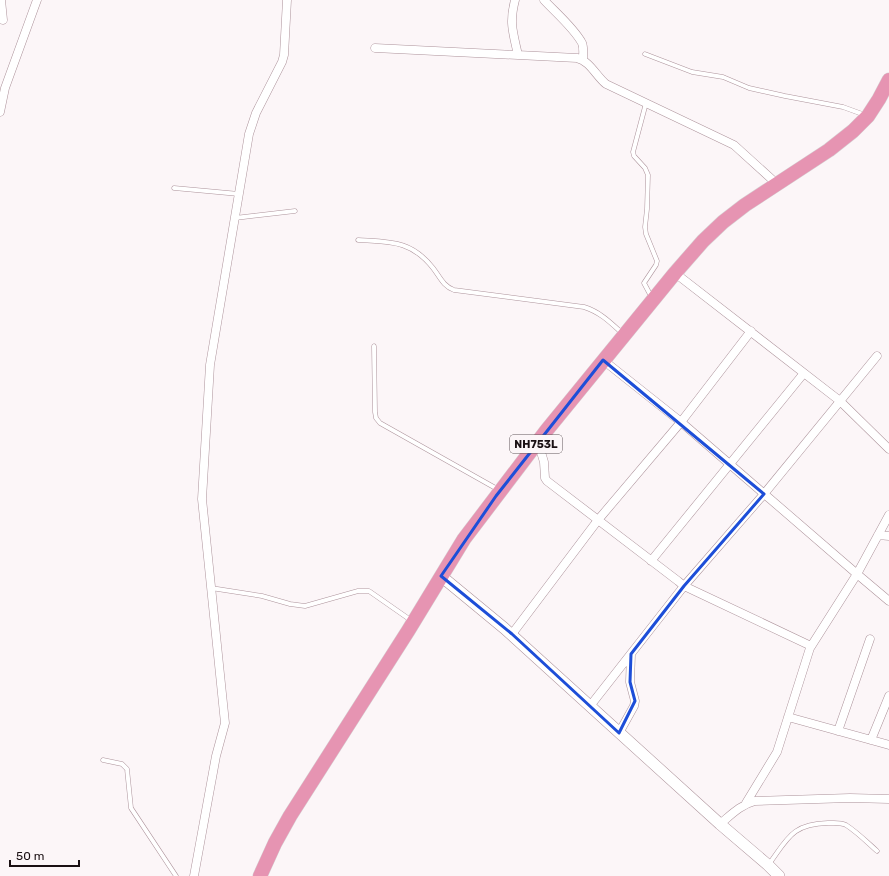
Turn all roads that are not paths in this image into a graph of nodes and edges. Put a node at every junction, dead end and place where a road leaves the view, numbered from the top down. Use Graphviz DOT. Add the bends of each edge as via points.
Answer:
graph roads {
  1 [pos="1,0"];
  2 [pos="37,0"];
  3 [pos="287,0"];
  4 [pos="515,0"];
  5 [pos="544,0"];
  6 [pos="3,20"];
  7 [pos="375,48"];
  8 [pos="646,54"];
  9 [pos="518,55"];
  10 [pos="583,59"];
  11 [pos="889,80"];
  12 [pos="646,103"];
  13 [pos="0,112"];
  14 [pos="868,116"];
  15 [pos="778,184"];
  16 [pos="174,188"];
  17 [pos="239,194"];
  18 [pos="295,211"];
  19 [pos="235,218"];
  20 [pos="358,240"];
  21 [pos="675,273"];
  22 [pos="653,300"];
  23 [pos="751,332"];
  24 [pos="624,335"];
  25 [pos="374,346"];
  26 [pos="877,356"];
  27 [pos="604,360"];
  28 [pos="804,373"];
  29 [pos="840,401"];
  30 [pos="681,422"];
  31 [pos="538,442"];
  32 [pos="889,449"];
  33 [pos="730,464"];
  34 [pos="500,490"];
  35 [pos="764,494"];
  36 [pos="889,515"];
  37 [pos="598,520"];
  38 [pos="878,535"];
  39 [pos="889,536"];
  40 [pos="651,561"];
  41 [pos="857,574"];
  42 [pos="440,576"];
  43 [pos="684,586"];
  44 [pos="210,588"];
  45 [pos="889,601"];
  46 [pos="413,622"];
  47 [pos="512,634"];
  48 [pos="870,639"];
  49 [pos="811,646"];
  50 [pos="631,654"];
  51 [pos="889,696"];
  52 [pos="590,706"];
  53 [pos="788,717"];
  54 [pos="838,731"];
  55 [pos="619,733"];
  56 [pos="871,740"];
  57 [pos="889,745"];
  58 [pos="103,760"];
  59 [pos="889,799"];
  60 [pos="746,803"];
  61 [pos="720,824"];
  62 [pos="877,851"];
  63 [pos="768,865"];
  64 [pos="176,876"];
  65 [pos="194,876"];
  66 [pos="260,876"];
  67 [pos="779,876"];
  1 -- 6 [label="street"];
  2 -- 13 [label="street" via="5,88"];
  3 -- 17 [label="street" via="284,55 248,134"];
  4 -- 9 [label="street" via="512,26"];
  5 -- 10 [label="street" via="582,43"];
  7 -- 9 [label="street"];
  8 -- 14 [label="lane" via="692,72 723,77 749,88 843,107"];
  9 -- 10 [label="street"];
  10 -- 12 [label="street" via="606,84"];
  11 -- 14 [label="highway, NH753L"];
  12 -- 15 [label="street" via="734,145"];
  12 -- 22 [label="lane" via="633,152 648,175 645,227 657,261 644,283"];
  14 -- 15 [label="highway, NH753L" via="854,131 829,150"];
  15 -- 21 [label="highway, NH753L" via="723,222"];
  16 -- 17 [label="lane"];
  17 -- 19 [label="street"];
  18 -- 19 [label="lane"];
  19 -- 44 [label="street" via="209,376 202,499"];
  20 -- 24 [label="lane" via="394,243 409,248 427,261 447,288 584,307 603,316"];
  21 -- 22 [label="highway, NH753L"];
  21 -- 23 [label="street"];
  22 -- 24 [label="highway, NH753L"];
  23 -- 28 [label="street"];
  23 -- 30 [label="street"];
  24 -- 27 [label="highway, NH753L"];
  25 -- 34 [label="lane" via="374,412 380,423"];
  26 -- 29 [label="street"];
  27 -- 30 [label="street"];
  27 -- 31 [label="highway, NH753L"];
  28 -- 29 [label="street"];
  28 -- 33 [label="street"];
  29 -- 32 [label="street"];
  29 -- 35 [label="street"];
  30 -- 33 [label="street"];
  30 -- 37 [label="street"];
  31 -- 34 [label="highway, NH753L"];
  31 -- 37 [label="street" via="544,462 544,478"];
  33 -- 35 [label="street"];
  33 -- 40 [label="street"];
  34 -- 42 [label="highway, NH753L"];
  35 -- 41 [label="street"];
  35 -- 43 [label="street"];
  36 -- 38 [label="street"];
  37 -- 40 [label="street"];
  37 -- 47 [label="street"];
  38 -- 39 [label="street"];
  38 -- 41 [label="street"];
  40 -- 43 [label="street"];
  41 -- 45 [label="street"];
  41 -- 49 [label="street"];
  42 -- 46 [label="highway, NH753L"];
  42 -- 47 [label="street"];
  43 -- 49 [label="street"];
  43 -- 50 [label="street"];
  44 -- 46 [label="lane" via="304,606 358,591 369,591"];
  44 -- 65 [label="street" via="225,723 216,756"];
  46 -- 66 [label="highway, NH753L" via="290,816"];
  47 -- 52 [label="street"];
  48 -- 54 [label="street"];
  49 -- 53 [label="street"];
  50 -- 52 [label="street"];
  50 -- 55 [label="street" via="630,682 635,701"];
  51 -- 56 [label="street"];
  52 -- 55 [label="street"];
  53 -- 54 [label="street"];
  53 -- 60 [label="street" via="777,752"];
  54 -- 56 [label="street"];
  55 -- 61 [label="street"];
  56 -- 57 [label="street"];
  58 -- 64 [label="lane" via="125,766 131,808"];
  59 -- 60 [label="street" via="850,798"];
  60 -- 61 [label="street"];
  61 -- 63 [label="street"];
  62 -- 63 [label="lane" via="846,825 814,823 793,833"];
  63 -- 67 [label="street"];
}
